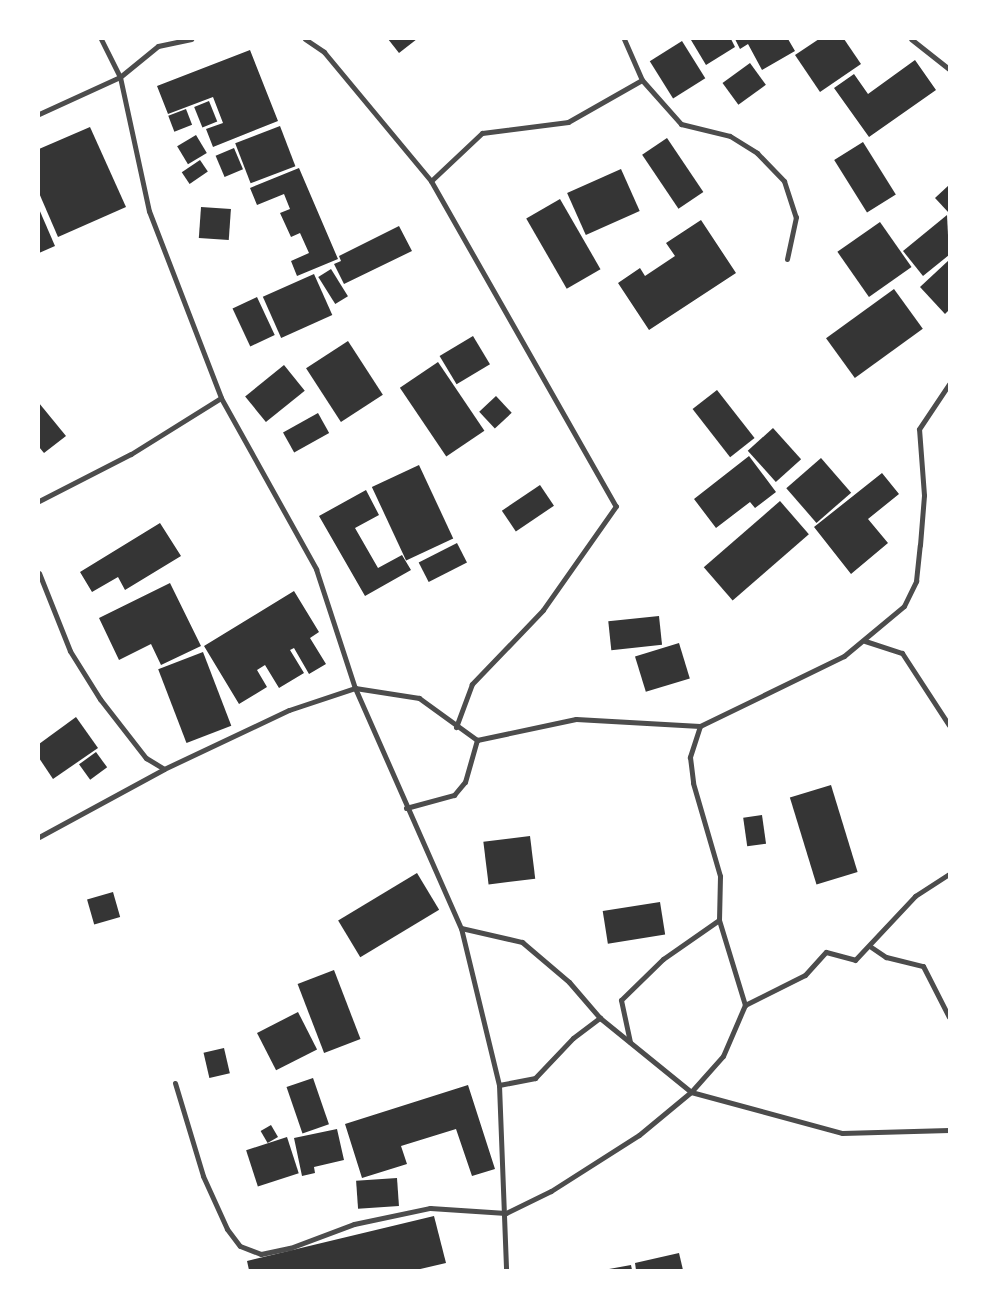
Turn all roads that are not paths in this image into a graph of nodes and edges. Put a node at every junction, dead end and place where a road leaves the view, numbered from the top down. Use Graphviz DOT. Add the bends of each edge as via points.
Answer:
graph roads {
  1 [pos="101,39"];
  2 [pos="191,39"];
  3 [pos="306,39"];
  4 [pos="624,39"];
  5 [pos="911,39"];
  6 [pos="949,69"];
  7 [pos="120,77"];
  8 [pos="642,80"];
  9 [pos="39,114"];
  10 [pos="430,181"];
  11 [pos="787,259"];
  12 [pos="949,384"];
  13 [pos="221,398"];
  14 [pos="39,501"];
  15 [pos="39,573"];
  16 [pos="865,641"];
  17 [pos="355,688"];
  18 [pos="949,725"];
  19 [pos="700,726"];
  20 [pos="456,727"];
  21 [pos="477,740"];
  22 [pos="164,769"];
  23 [pos="406,808"];
  24 [pos="39,837"];
  25 [pos="948,876"];
  26 [pos="949,884"];
  27 [pos="719,920"];
  28 [pos="460,928"];
  29 [pos="871,947"];
  30 [pos="745,1005"];
  31 [pos="949,1017"];
  32 [pos="600,1018"];
  33 [pos="630,1042"];
  34 [pos="175,1083"];
  35 [pos="499,1085"];
  36 [pos="691,1092"];
  37 [pos="949,1130"];
  38 [pos="506,1213"];
  39 [pos="506,1270"];
  1 -- 7 [label="street"];
  2 -- 7 [label="street" via="158,46"];
  3 -- 10 [label="street" via="324,52"];
  4 -- 8 [label="street"];
  5 -- 6 [label="street"];
  7 -- 9 [label="street"];
  7 -- 13 [label="street" via="149,211"];
  8 -- 10 [label="street" via="568,122 482,133"];
  8 -- 11 [label="street" via="681,124 730,136 757,153 784,181 796,217"];
  10 -- 20 [label="street" via="616,506 543,610 472,684"];
  12 -- 16 [label="street" via="919,429 924,495 916,581 904,606"];
  13 -- 14 [label="street" via="131,454"];
  13 -- 17 [label="street" via="316,569"];
  15 -- 22 [label="street" via="70,651 105,706 146,758"];
  16 -- 18 [label="street" via="902,653"];
  16 -- 19 [label="street" via="756,702"];
  17 -- 20 [label="street" via="420,698"];
  17 -- 22 [label="street" via="289,710"];
  17 -- 23 [label="street"];
  19 -- 21 [label="street" via="576,719"];
  19 -- 27 [label="street" via="690,757 693,783 720,876"];
  20 -- 21 [label="street"];
  21 -- 23 [label="street" via="465,782 454,795"];
  22 -- 24 [label="street"];
  23 -- 28 [label="street"];
  25 -- 26 [label="street"];
  25 -- 29 [label="street" via="915,896"];
  27 -- 30 [label="street"];
  27 -- 33 [label="street" via="663,959 621,1000"];
  28 -- 32 [label="street" via="522,942 570,982"];
  28 -- 35 [label="street"];
  29 -- 30 [label="street" via="855,960 826,952 805,975"];
  29 -- 31 [label="street" via="886,957 923,966"];
  30 -- 36 [label="street" via="723,1056"];
  32 -- 33 [label="street"];
  32 -- 35 [label="street" via="573,1038 535,1078"];
  33 -- 36 [label="street"];
  34 -- 38 [label="street" via="203,1176 227,1228 240,1246 261,1254 290,1248 354,1224 430,1208"];
  35 -- 38 [label="street"];
  36 -- 37 [label="street" via="842,1133"];
  36 -- 38 [label="street" via="639,1135 551,1191"];
  38 -- 39 [label="street"];
}
